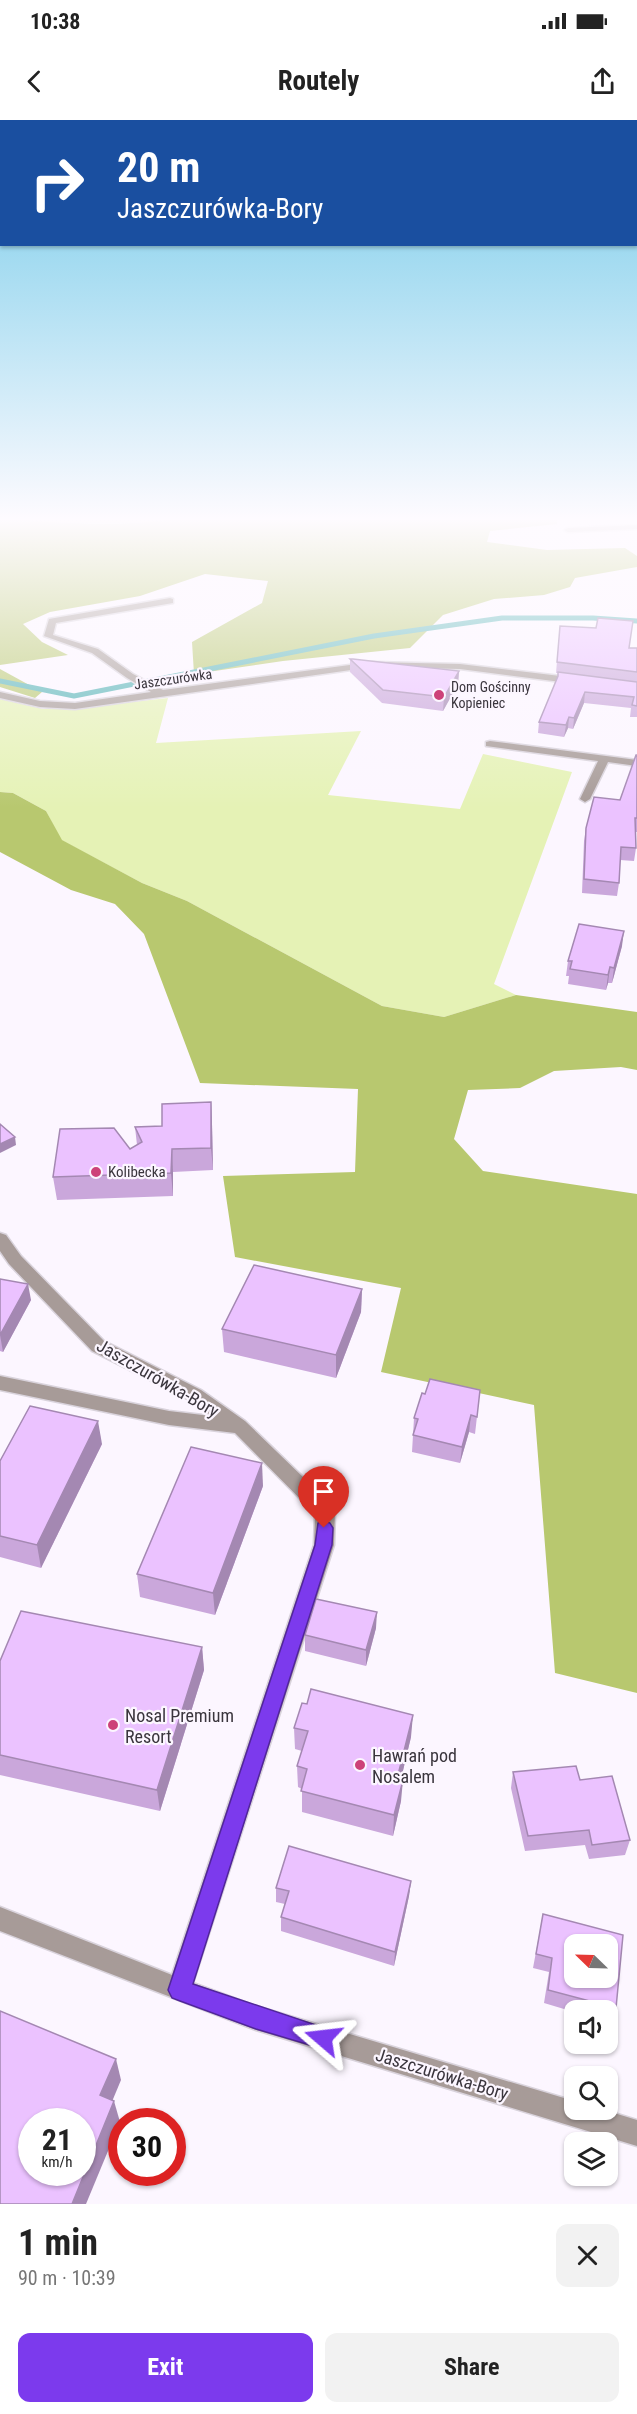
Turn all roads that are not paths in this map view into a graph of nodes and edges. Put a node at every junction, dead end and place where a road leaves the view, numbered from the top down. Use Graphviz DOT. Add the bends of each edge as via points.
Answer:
graph roads {
  1 [pos="98,613"];
  2 [pos="591,682"];
  3 [pos="162,694"];
  4 [pos="0,695"];
  5 [pos="490,744"];
  6 [pos="604,760"];
  7 [pos="637,763"];
  8 [pos="585,799"];
  9 [pos="0,1239"];
  10 [pos="0,1383"];
  11 [pos="239,1426"];
  12 [pos="0,1919"];
  13 [pos="180,1990"];
  14 [pos="637,2133"];
  1 -- 3 [label="street" via="52,621 48,636 95,651"];
  2 -- 3 [label="street, Jaszczurówka" via="387,663"];
  3 -- 4 [label="street, Jaszczurówka" via="60,706"];
  5 -- 6 [label="street"];
  6 -- 7 [label="street"];
  6 -- 8 [label="street"];
  9 -- 11 [label="street, Jaszczurówka-Bory" via="15,1260 98,1346 195,1395"];
  10 -- 11 [label="street" via="169,1418"];
  11 -- 13 [label="street, Jaszczurówka-Bory" via="325,1511 324,1545"];
  12 -- 13 [label="street, Jaszczurówka-Bory"];
  13 -- 14 [label="street, Jaszczurówka-Bory" via="256,2018"];
}
